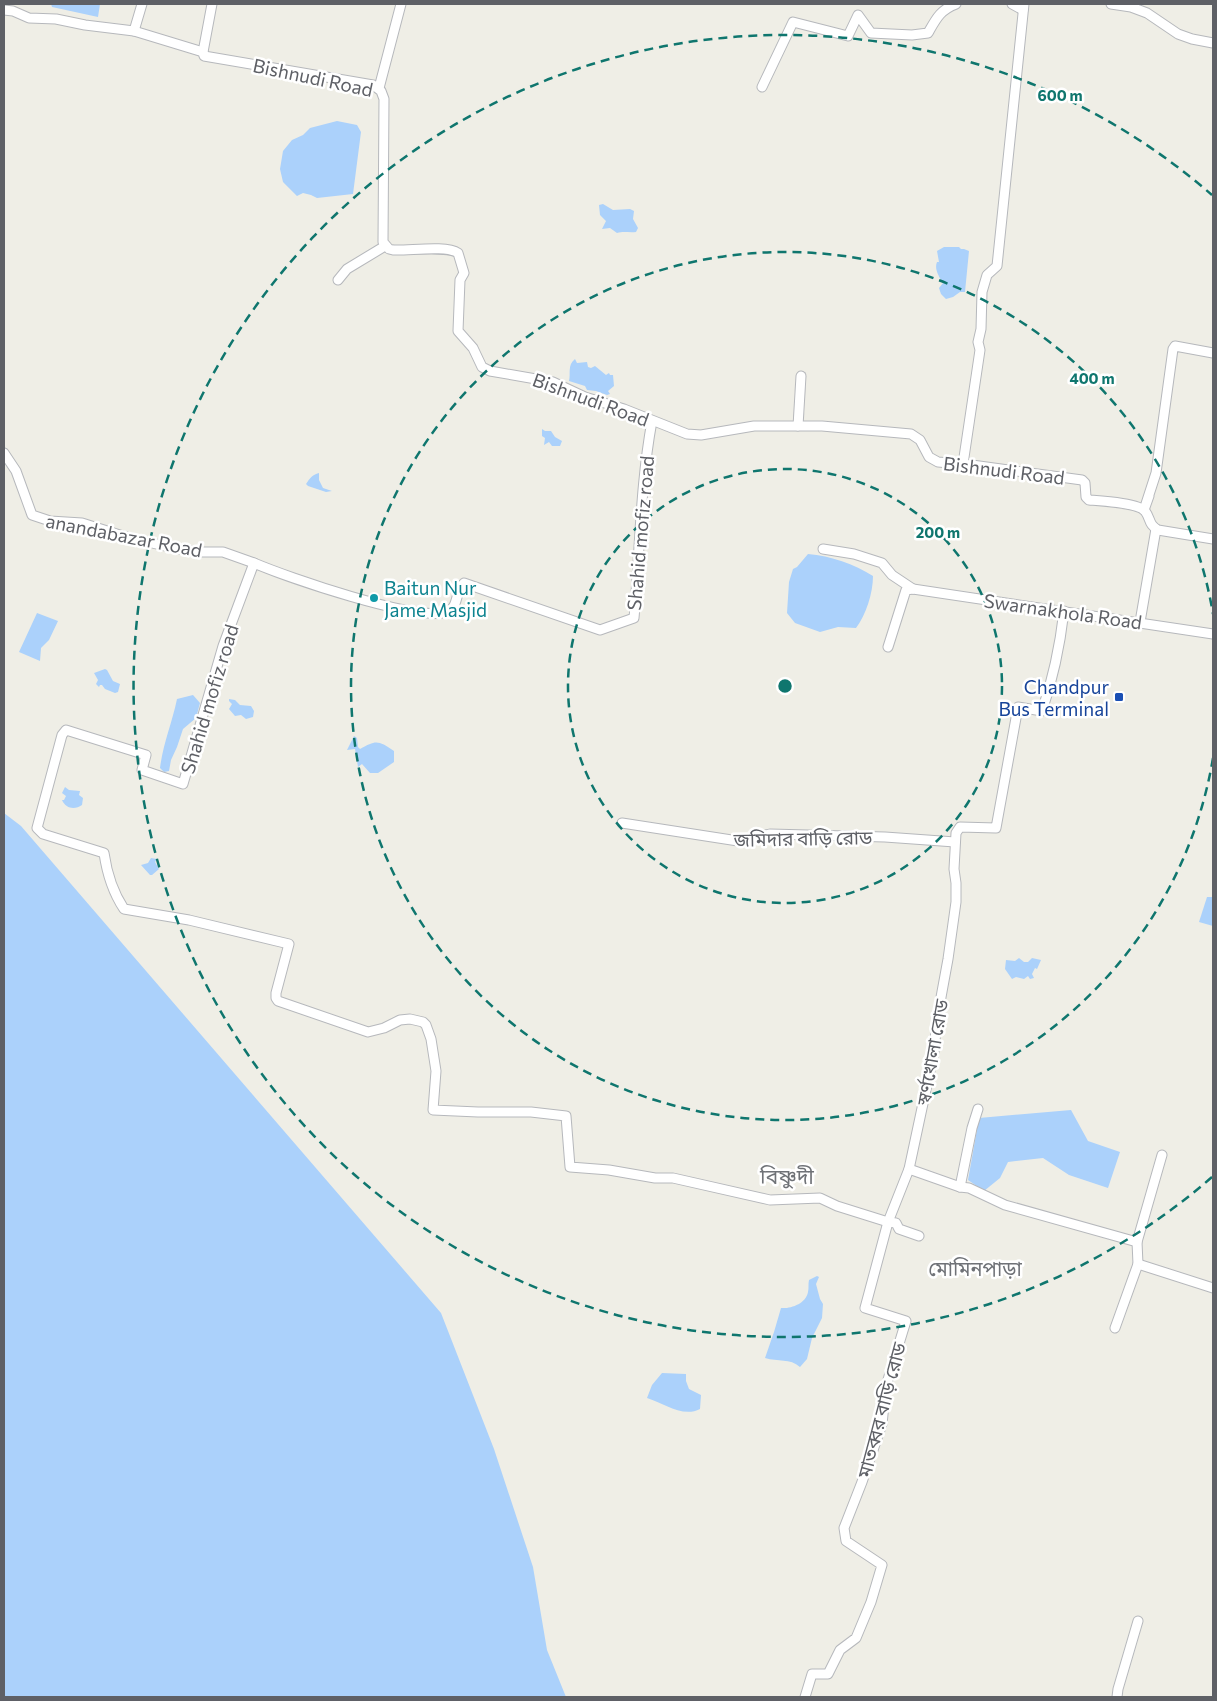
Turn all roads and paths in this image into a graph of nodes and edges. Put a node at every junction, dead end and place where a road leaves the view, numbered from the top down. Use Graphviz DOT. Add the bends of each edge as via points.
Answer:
graph roads {
  1 [pos="142,4"];
  2 [pos="212,4"];
  3 [pos="401,4"];
  4 [pos="956,4"];
  5 [pos="1012,4"];
  6 [pos="1111,4"];
  7 [pos="1024,7"];
  8 [pos="4,10"];
  9 [pos="134,31"];
  10 [pos="1213,43"];
  11 [pos="202,52"];
  12 [pos="762,87"];
  13 [pos="379,88"];
  14 [pos="385,246"];
  15 [pos="338,280"];
  16 [pos="1213,353"];
  17 [pos="801,376"];
  18 [pos="652,421"];
  19 [pos="798,426"];
  20 [pos="4,453"];
  21 [pos="963,464"];
  22 [pos="1149,496"];
  23 [pos="1144,510"];
  24 [pos="1156,529"];
  25 [pos="1213,539"];
  26 [pos="823,549"];
  27 [pos="254,563"];
  28 [pos="913,589"];
  29 [pos="1064,611"];
  30 [pos="1140,622"];
  31 [pos="1213,634"];
  32 [pos="888,647"];
  33 [pos="622,823"];
  34 [pos="955,842"];
  35 [pos="978,1109"];
  36 [pos="1162,1155"];
  37 [pos="909,1169"];
  38 [pos="960,1186"];
  39 [pos="888,1222"];
  40 [pos="919,1236"];
  41 [pos="1137,1242"];
  42 [pos="1138,1264"];
  43 [pos="1213,1288"];
  44 [pos="1115,1328"];
  45 [pos="1138,1621"];
  46 [pos="806,1697"];
  47 [pos="1117,1697"];
  1 -- 9 [label="street"];
  2 -- 11 [label="street"];
  3 -- 13 [label="street"];
  4 -- 12 [label="street" via="945,8 928,33 912,35 872,33 858,15 848,36 793,22"];
  5 -- 7 [label="street"];
  6 -- 10 [label="street" via="1147,13 1178,34"];
  7 -- 21 [label="street" via="997,266 987,275 982,292 980,350"];
  8 -- 9 [label="street, Bishnudi Road" via="29,18"];
  9 -- 11 [label="street, Bishnudi Road"];
  11 -- 13 [label="street, Bishnudi Road" via="204,56"];
  13 -- 14 [label="street, Bishnudi Road" via="384,99"];
  14 -- 15 [label="street" via="347,269"];
  14 -- 18 [label="street, Bishnudi Road" via="393,250 458,253 464,273 460,280 458,331 473,348 482,367 553,382"];
  16 -- 23 [label="street" via="1175,346 1173,349 1156,473"];
  17 -- 19 [label="street"];
  18 -- 19 [label="street, Bishnudi Road" via="687,434 701,435 754,426"];
  18 -- 27 [label="street, Shahid mofiz road" via="640,518 634,618 622,623 600,630 464,583 448,612 407,611 326,589"];
  19 -- 21 [label="street, Bishnudi Road" via="911,434 920,440 932,460"];
  20 -- 27 [label="street, anandabazar Road" via="16,471 32,515 50,521 82,523 195,552 223,552"];
  21 -- 23 [label="street, Bishnudi Road" via="1082,480 1086,483 1086,498 1089,500 1138,506"];
  22 -- 23 [label="street"];
  23 -- 24 [label="street"];
  24 -- 25 [label="street"];
  24 -- 30 [label="street"];
  26 -- 28 [label="street" via="882,562 892,575"];
  27 -- 39 [label="street, Shahid mofiz road" via="212,679 183,784 142,770 146,755 66,730 37,828 43,834 104,853 108,879 124,909 189,920 289,944 276,993 278,1001 368,1032 400,1020 423,1022 436,1071 434,1110 566,1116 570,1167 673,1178 770,1200 820,1198"];
  28 -- 29 [label="street, Swarnakhola Road"];
  28 -- 32 [label="street" via="906,590"];
  29 -- 30 [label="street, Swarnakhola Road"];
  29 -- 34 [label="street" via="1060,644 1042,711 1018,707 996,828 960,827"];
  30 -- 31 [label="street, Swarnakhola Road"];
  33 -- 34 [label="street, জমিদার বাড়ি রোড" via="738,841 770,834"];
  34 -- 37 [label="street, স্বর্ণখোলা রোড" via="956,902 948,959 934,1052"];
  35 -- 38 [label="street"];
  36 -- 41 [label="street"];
  37 -- 38 [label="street"];
  37 -- 39 [label="street, স্বর্ণখোলা রোড"];
  38 -- 41 [label="street" via="1005,1205"];
  39 -- 40 [label="street"];
  39 -- 46 [label="street, মাতব্বর বাড়ি রোড" via="865,1308 906,1321 886,1386 882,1424 844,1528 846,1541 882,1565 856,1638 840,1650 828,1674 812,1674"];
  41 -- 42 [label="street"];
  42 -- 43 [label="street"];
  42 -- 44 [label="street"];
  45 -- 47 [label="street"];
}
